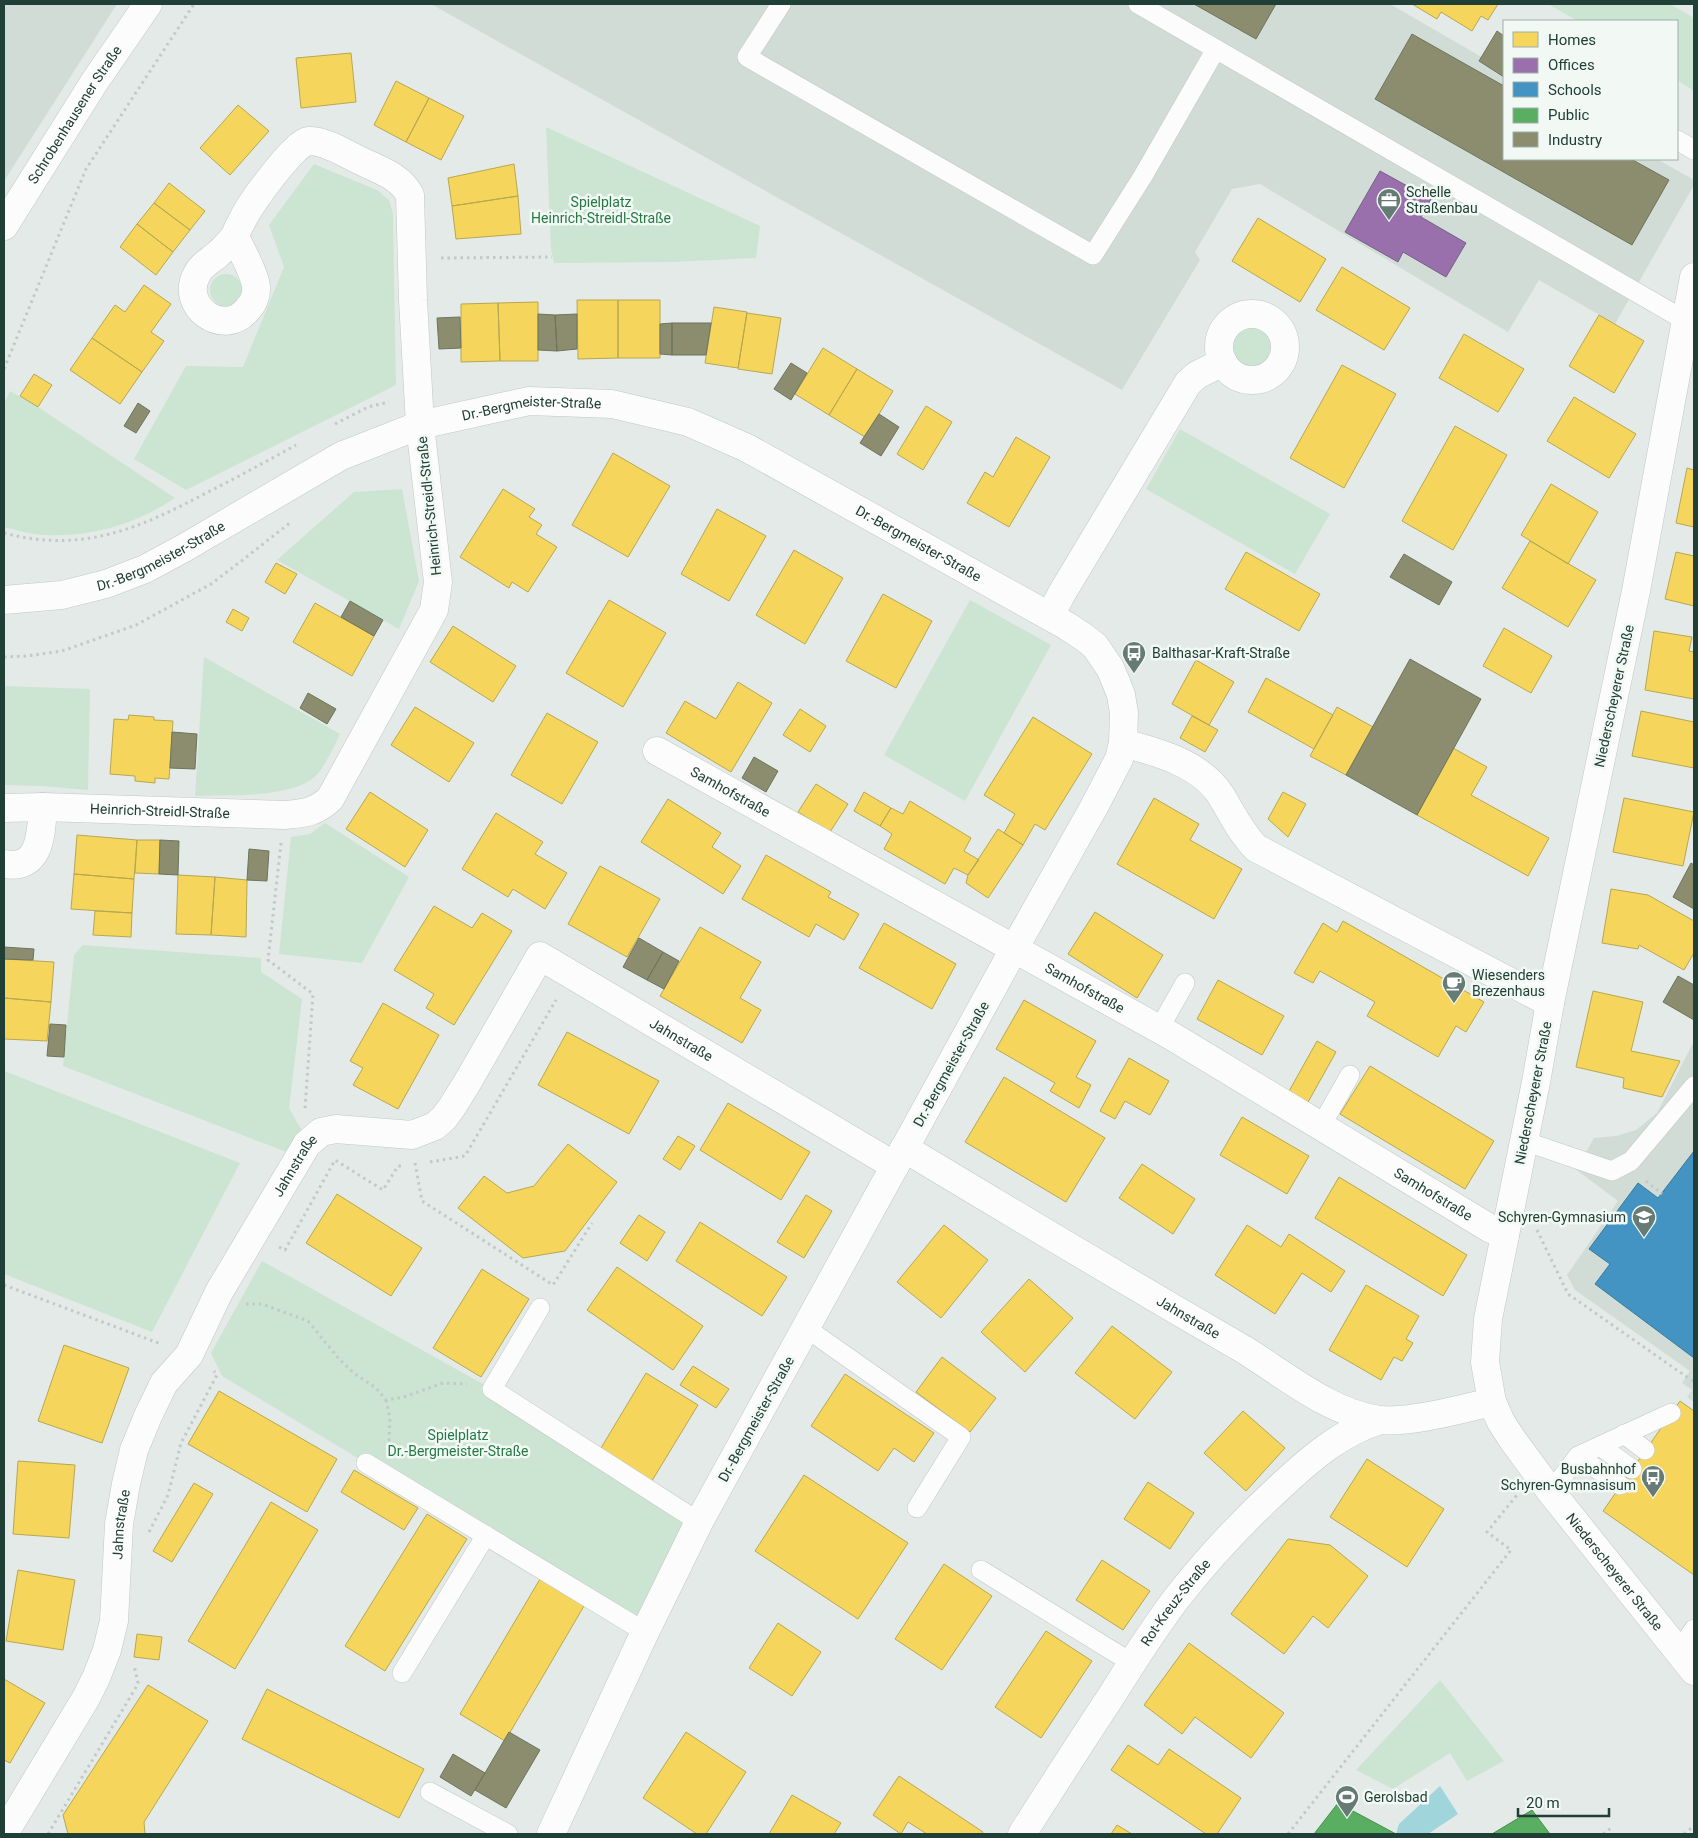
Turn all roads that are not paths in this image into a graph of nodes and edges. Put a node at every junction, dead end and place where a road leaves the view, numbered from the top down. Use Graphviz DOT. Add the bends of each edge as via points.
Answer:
graph roads {
  1 [pos="148,4"];
  2 [pos="781,4"];
  3 [pos="1138,4"];
  4 [pos="1216,48"];
  5 [pos="1678,141"];
  6 [pos="1694,150"];
  7 [pos="4,226"];
  8 [pos="235,236"];
  9 [pos="1694,277"];
  10 [pos="1686,321"];
  11 [pos="1223,362"];
  12 [pos="420,425"];
  13 [pos="4,600"];
  14 [pos="1050,616"];
  15 [pos="1123,743"];
  16 [pos="657,751"];
  17 [pos="43,807"];
  18 [pos="4,808"];
  19 [pos="4,864"];
  20 [pos="1014,949"];
  21 [pos="1185,983"];
  22 [pos="1550,1003"];
  23 [pos="1159,1029"];
  24 [pos="1350,1075"];
  25 [pos="1694,1086"];
  26 [pos="1321,1126"];
  27 [pos="1524,1141"];
  28 [pos="900,1157"];
  29 [pos="1507,1224"];
  30 [pos="540,1308"];
  31 [pos="806,1328"];
  32 [pos="1492,1402"];
  33 [pos="1671,1413"];
  34 [pos="1380,1420"];
  35 [pos="1624,1434"];
  36 [pos="1600,1446"];
  37 [pos="1646,1450"];
  38 [pos="1578,1456"];
  39 [pos="366,1463"];
  40 [pos="1632,1469"];
  41 [pos="1544,1482"];
  42 [pos="1620,1486"];
  43 [pos="918,1508"];
  44 [pos="700,1522"];
  45 [pos="486,1535"];
  46 [pos="981,1570"];
  47 [pos="645,1632"];
  48 [pos="1689,1650"];
  49 [pos="1132,1663"];
  50 [pos="402,1673"];
  51 [pos="430,1792"];
  52 [pos="4,1834"];
  53 [pos="508,1834"];
  54 [pos="551,1834"];
  55 [pos="1022,1834"];
  1 -- 7 [label="street, Schrobenhausener Straße" via="95,81"];
  2 -- 4 [label="lane" via="747,57 1094,255"];
  3 -- 4 [label="lane"];
  4 -- 10 [label="lane"];
  5 -- 6 [label="lane"];
  8 -- 12 [label="street, Heinrich-Streidl-Straße" via="243,217 295,148 306,141 318,142 405,185 412,206 412,300"];
  9 -- 10 [label="street, Niederscheyerer Straße"];
  10 -- 22 [label="street, Niederscheyerer Straße" via="1636,591"];
  11 -- 14 [label="street" via="1188,382"];
  12 -- 13 [label="street, Dr.-Bergmeister-Straße" via="341,456 224,526 145,568 106,584 62,595"];
  12 -- 14 [label="street, Dr.-Bergmeister-Straße" via="529,401 612,404 688,422 747,448"];
  12 -- 17 [label="street, Heinrich-Streidl-Straße" via="438,582 434,610 330,799 309,813 285,815"];
  14 -- 15 [label="street, Dr.-Bergmeister-Straße" via="1095,646 1110,668 1121,695"];
  15 -- 20 [label="street, Dr.-Bergmeister-Straße" via="1107,783"];
  15 -- 22 [label="street" via="1162,754 1195,770 1219,793 1241,831 1256,848"];
  16 -- 20 [label="street, Samhofstraße"];
  17 -- 18 [label="street, Heinrich-Streidl-Straße"];
  17 -- 19 [label="street" via="40,842 33,855 25,862"];
  20 -- 23 [label="street, Samhofstraße"];
  20 -- 28 [label="street, Dr.-Bergmeister-Straße"];
  21 -- 23 [label="lane"];
  22 -- 27 [label="street, Niederscheyerer Straße"];
  23 -- 26 [label="street, Samhofstraße"];
  24 -- 26 [label="lane"];
  25 -- 27 [label="lane" via="1631,1161 1612,1171"];
  26 -- 29 [label="street, Samhofstraße" via="1491,1228"];
  27 -- 29 [label="street, Niederscheyerer Straße"];
  28 -- 31 [label="street, Dr.-Bergmeister-Straße"];
  28 -- 34 [label="street, Jahnstraße" via="1260,1360 1314,1394"];
  28 -- 52 [label="street, Jahnstraße" via="540,956 452,1107 435,1126 412,1135 336,1128 321,1132 307,1144 219,1292 189,1355 164,1383 148,1416 134,1450 126,1484 119,1524 114,1621 107,1650 96,1678"];
  29 -- 32 [label="street, Niederscheyerer Straße" via="1488,1319 1485,1362"];
  30 -- 44 [label="lane" via="492,1389"];
  31 -- 43 [label="lane" via="962,1437"];
  31 -- 44 [label="street, Dr.-Bergmeister-Straße"];
  32 -- 34 [label="street, Jahnstraße" via="1420,1417"];
  32 -- 41 [label="street, Niederscheyerer Straße" via="1501,1422"];
  33 -- 35 [label="lane" via="1653,1428"];
  34 -- 49 [label="street, Rot-Kreuz-Straße" via="1340,1437 1262,1504 1179,1595"];
  35 -- 36 [label="lane"];
  35 -- 37 [label="lane"];
  36 -- 38 [label="lane"];
  36 -- 40 [label="lane"];
  38 -- 41 [label="lane"];
  38 -- 42 [label="lane"];
  39 -- 45 [label="lane"];
  41 -- 48 [label="street, Niederscheyerer Straße"];
  44 -- 47 [label="street, Dr.-Bergmeister-Straße"];
  45 -- 47 [label="lane"];
  45 -- 50 [label="lane"];
  46 -- 49 [label="lane"];
  47 -- 54 [label="street, Dr.-Bergmeister-Straße"];
  49 -- 55 [label="street, Rot-Kreuz-Straße"];
  51 -- 53 [label="lane"];
}
